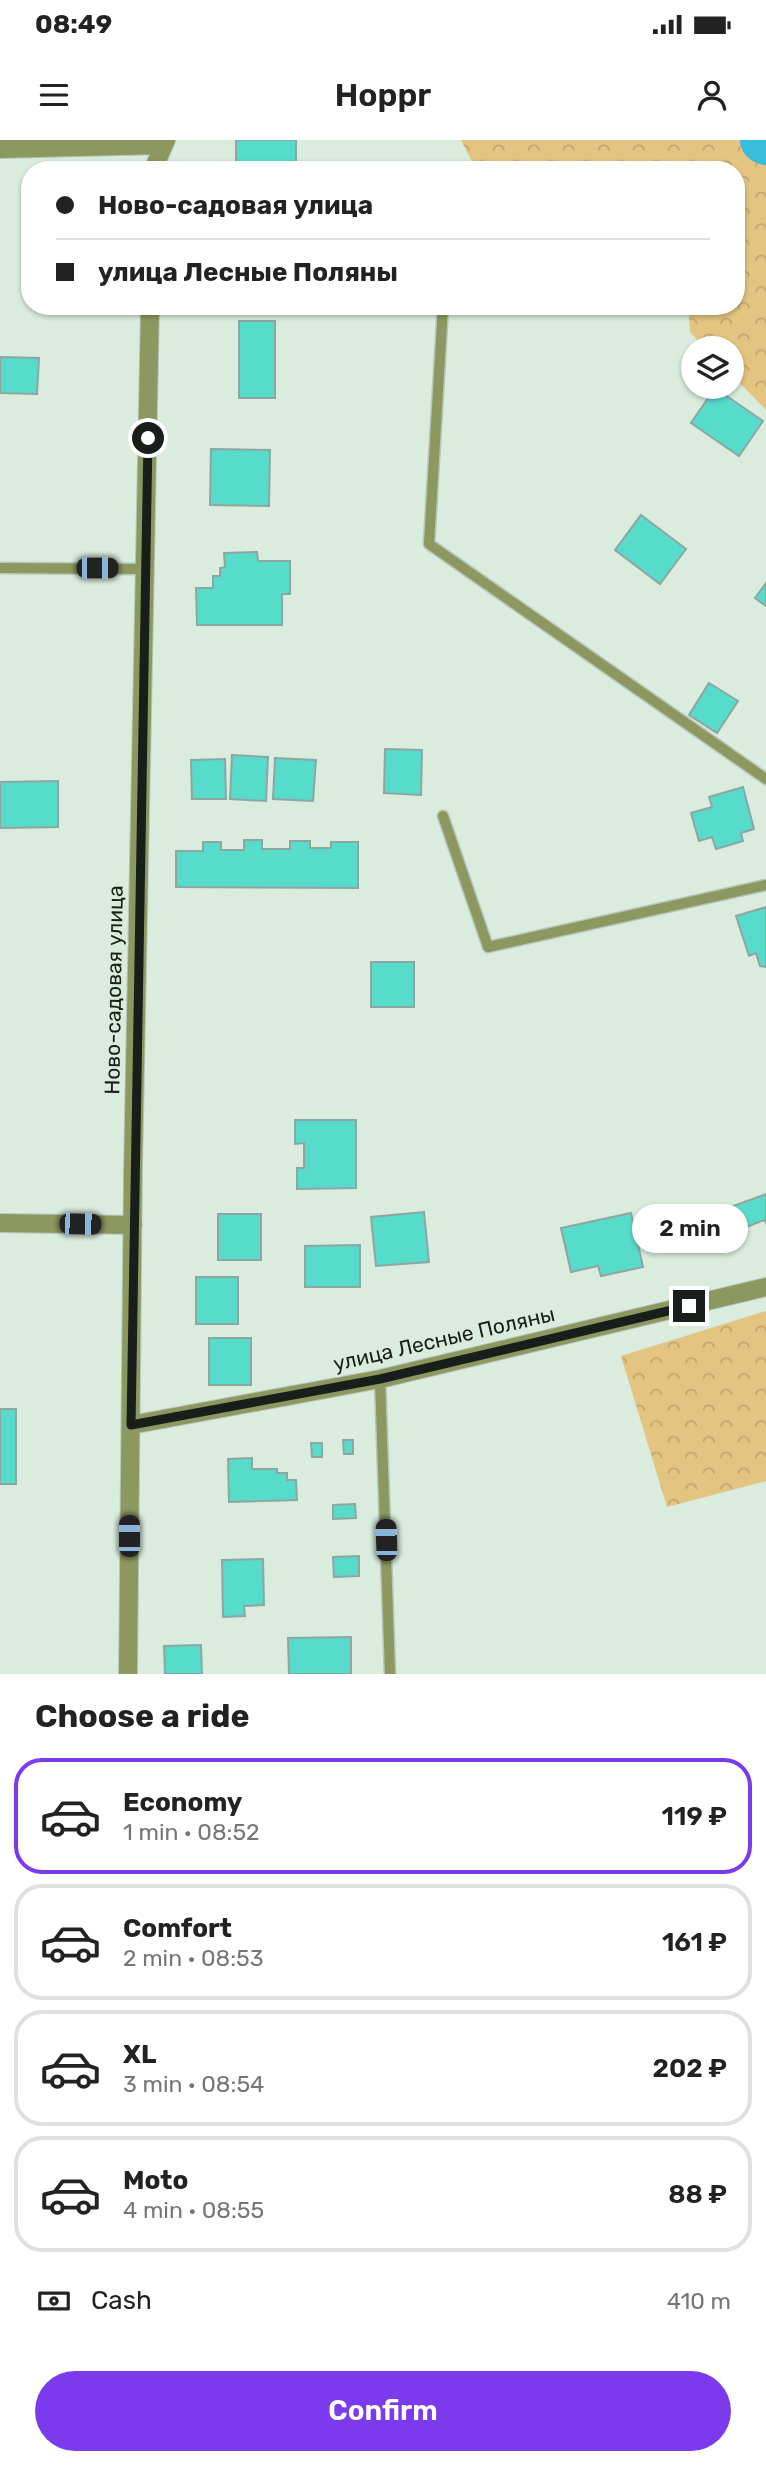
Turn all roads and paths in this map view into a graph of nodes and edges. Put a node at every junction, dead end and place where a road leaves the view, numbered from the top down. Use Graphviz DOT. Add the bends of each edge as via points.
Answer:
graph roads {
  1 [pos="165,143"];
  2 [pos="0,149"];
  3 [pos="157,161"];
  4 [pos="150,315"];
  5 [pos="442,315"];
  6 [pos="0,568"];
  7 [pos="145,569"];
  8 [pos="766,779"];
  9 [pos="443,816"];
  10 [pos="766,885"];
  11 [pos="0,1223"];
  12 [pos="133,1225"];
  13 [pos="766,1287"];
  14 [pos="380,1379"];
  15 [pos="131,1425"];
  16 [pos="128,1674"];
  17 [pos="390,1674"];
  1 -- 2 [label="street"];
  1 -- 3 [label="street"];
  4 -- 7 [label="street, Ново-садовая улица"];
  5 -- 8 [label="lane" via="429,544"];
  6 -- 7 [label="lane"];
  7 -- 12 [label="street, Ново-садовая улица"];
  9 -- 10 [label="lane" via="488,947"];
  11 -- 12 [label="street"];
  12 -- 15 [label="street, Ново-садовая улица"];
  13 -- 14 [label="street, улица Лесные Поляны"];
  14 -- 15 [label="street, улица Лесные Поляны"];
  14 -- 17 [label="lane"];
  15 -- 16 [label="street, Ново-садовая улица"];
}
